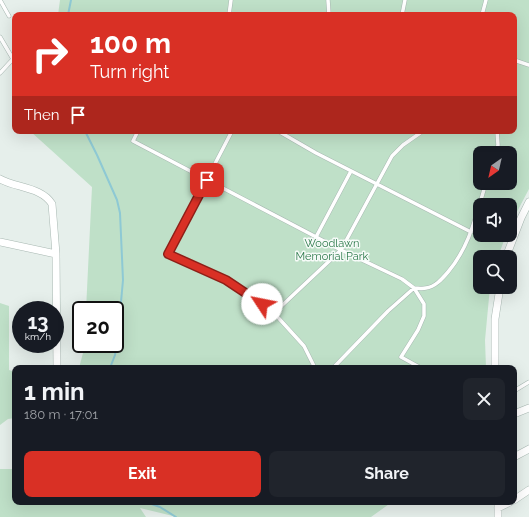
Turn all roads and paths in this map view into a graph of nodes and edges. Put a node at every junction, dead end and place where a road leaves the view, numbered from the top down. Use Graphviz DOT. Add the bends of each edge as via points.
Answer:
graph roads {
  1 [pos="0,0"];
  2 [pos="231,0"];
  3 [pos="328,0"];
  4 [pos="405,0"];
  5 [pos="486,0"];
  6 [pos="229,12"];
  7 [pos="329,12"];
  8 [pos="403,12"];
  9 [pos="483,12"];
  10 [pos="9,16"];
  11 [pos="0,37"];
  12 [pos="12,57"];
  13 [pos="12,60"];
  14 [pos="517,61"];
  15 [pos="529,64"];
  16 [pos="0,73"];
  17 [pos="136,134"];
  18 [pos="230,134"];
  19 [pos="283,134"];
  20 [pos="419,134"];
  21 [pos="497,134"];
  22 [pos="498,146"];
  23 [pos="351,171"];
  24 [pos="0,179"];
  25 [pos="207,180"];
  26 [pos="377,183"];
  27 [pos="484,190"];
  28 [pos="529,202"];
  29 [pos="471,232"];
  30 [pos="316,237"];
  31 [pos="0,242"];
  32 [pos="341,250"];
  33 [pos="509,250"];
  34 [pos="56,254"];
  35 [pos="414,288"];
  36 [pos="499,294"];
  37 [pos="274,313"];
  38 [pos="57,365"];
  39 [pos="314,365"];
  40 [pos="336,365"];
  41 [pos="416,365"];
  42 [pos="495,365"];
  43 [pos="529,382"];
  44 [pos="517,389"];
  45 [pos="529,408"];
  46 [pos="517,413"];
  47 [pos="529,449"];
  48 [pos="517,455"];
  49 [pos="529,490"];
  50 [pos="517,498"];
  51 [pos="498,505"];
  52 [pos="498,517"];
  1 -- 10 [label="lane"];
  2 -- 6 [label="lane"];
  3 -- 7 [label="lane"];
  4 -- 8 [label="lane"];
  5 -- 9 [label="lane"];
  11 -- 12 [label="lane"];
  13 -- 16 [label="lane"];
  14 -- 15 [label="lane"];
  17 -- 25 [label="lane" via="132,141"];
  18 -- 25 [label="lane"];
  19 -- 23 [label="lane"];
  20 -- 26 [label="lane" via="392,156"];
  21 -- 22 [label="lane"];
  23 -- 26 [label="lane"];
  23 -- 30 [label="lane"];
  24 -- 34 [label="street" via="38,192 50,201 54,214"];
  25 -- 30 [label="lane"];
  25 -- 37 [label="lane" via="168,254 226,280"];
  26 -- 29 [label="lane"];
  26 -- 32 [label="lane"];
  27 -- 29 [label="lane"];
  28 -- 33 [label="street"];
  29 -- 35 [label="lane" via="463,252 441,281 427,288"];
  30 -- 32 [label="lane"];
  31 -- 34 [label="street"];
  32 -- 35 [label="lane" via="402,279"];
  32 -- 37 [label="lane"];
  34 -- 38 [label="street"];
  35 -- 40 [label="lane"];
  35 -- 41 [label="lane" via="424,304 424,316 401,357"];
  36 -- 42 [label="street" via="495,318"];
  37 -- 39 [label="lane" via="304,346"];
  43 -- 44 [label="lane"];
  45 -- 46 [label="street"];
  47 -- 48 [label="street"];
  49 -- 50 [label="street"];
  51 -- 52 [label="street"];
}
